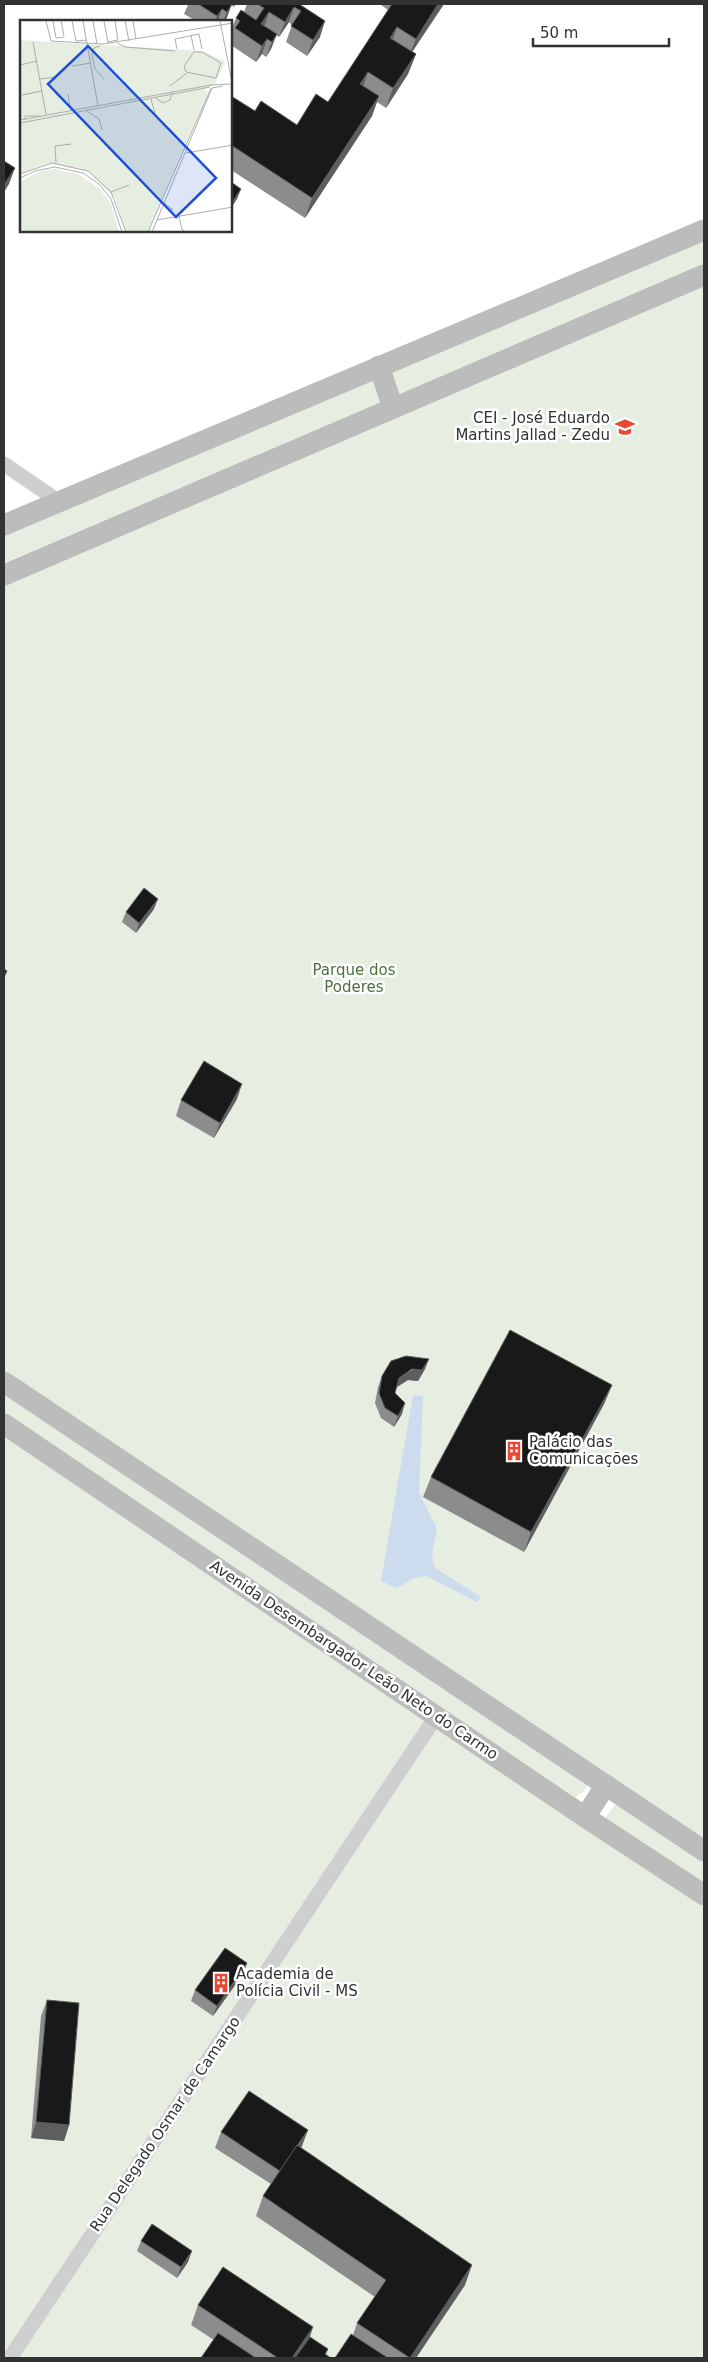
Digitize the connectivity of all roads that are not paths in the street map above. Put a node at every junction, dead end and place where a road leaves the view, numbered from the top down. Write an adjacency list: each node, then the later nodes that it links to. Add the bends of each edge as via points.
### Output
1 (704, 230): 3 (main road)
2 (704, 275): 4 (main road)
3 (379, 366): 4 (main road); 6 (main road)
4 (393, 408): 8 (main road)
5 (4, 464): 6 (street)
6 (58, 501): 7 (main road)
7 (4, 525)
8 (4, 575)
9 (4, 1382): 12 (main road)
10 (4, 1424): 11 (main road, Avenida Desembargador Leão Neto do Carmo)
11 (437, 1715): 13 (main road, Avenida Desembargador Leão Neto do Carmo); 16 (street, Rua Delegado Osmar de Camargo)
12 (606, 1785): 13 (main road); 14 (main road)
13 (586, 1817): 15 (main road, Avenida Desembargador Leão Neto do Carmo)
14 (704, 1851)
15 (704, 1895)
16 (10, 2358)

